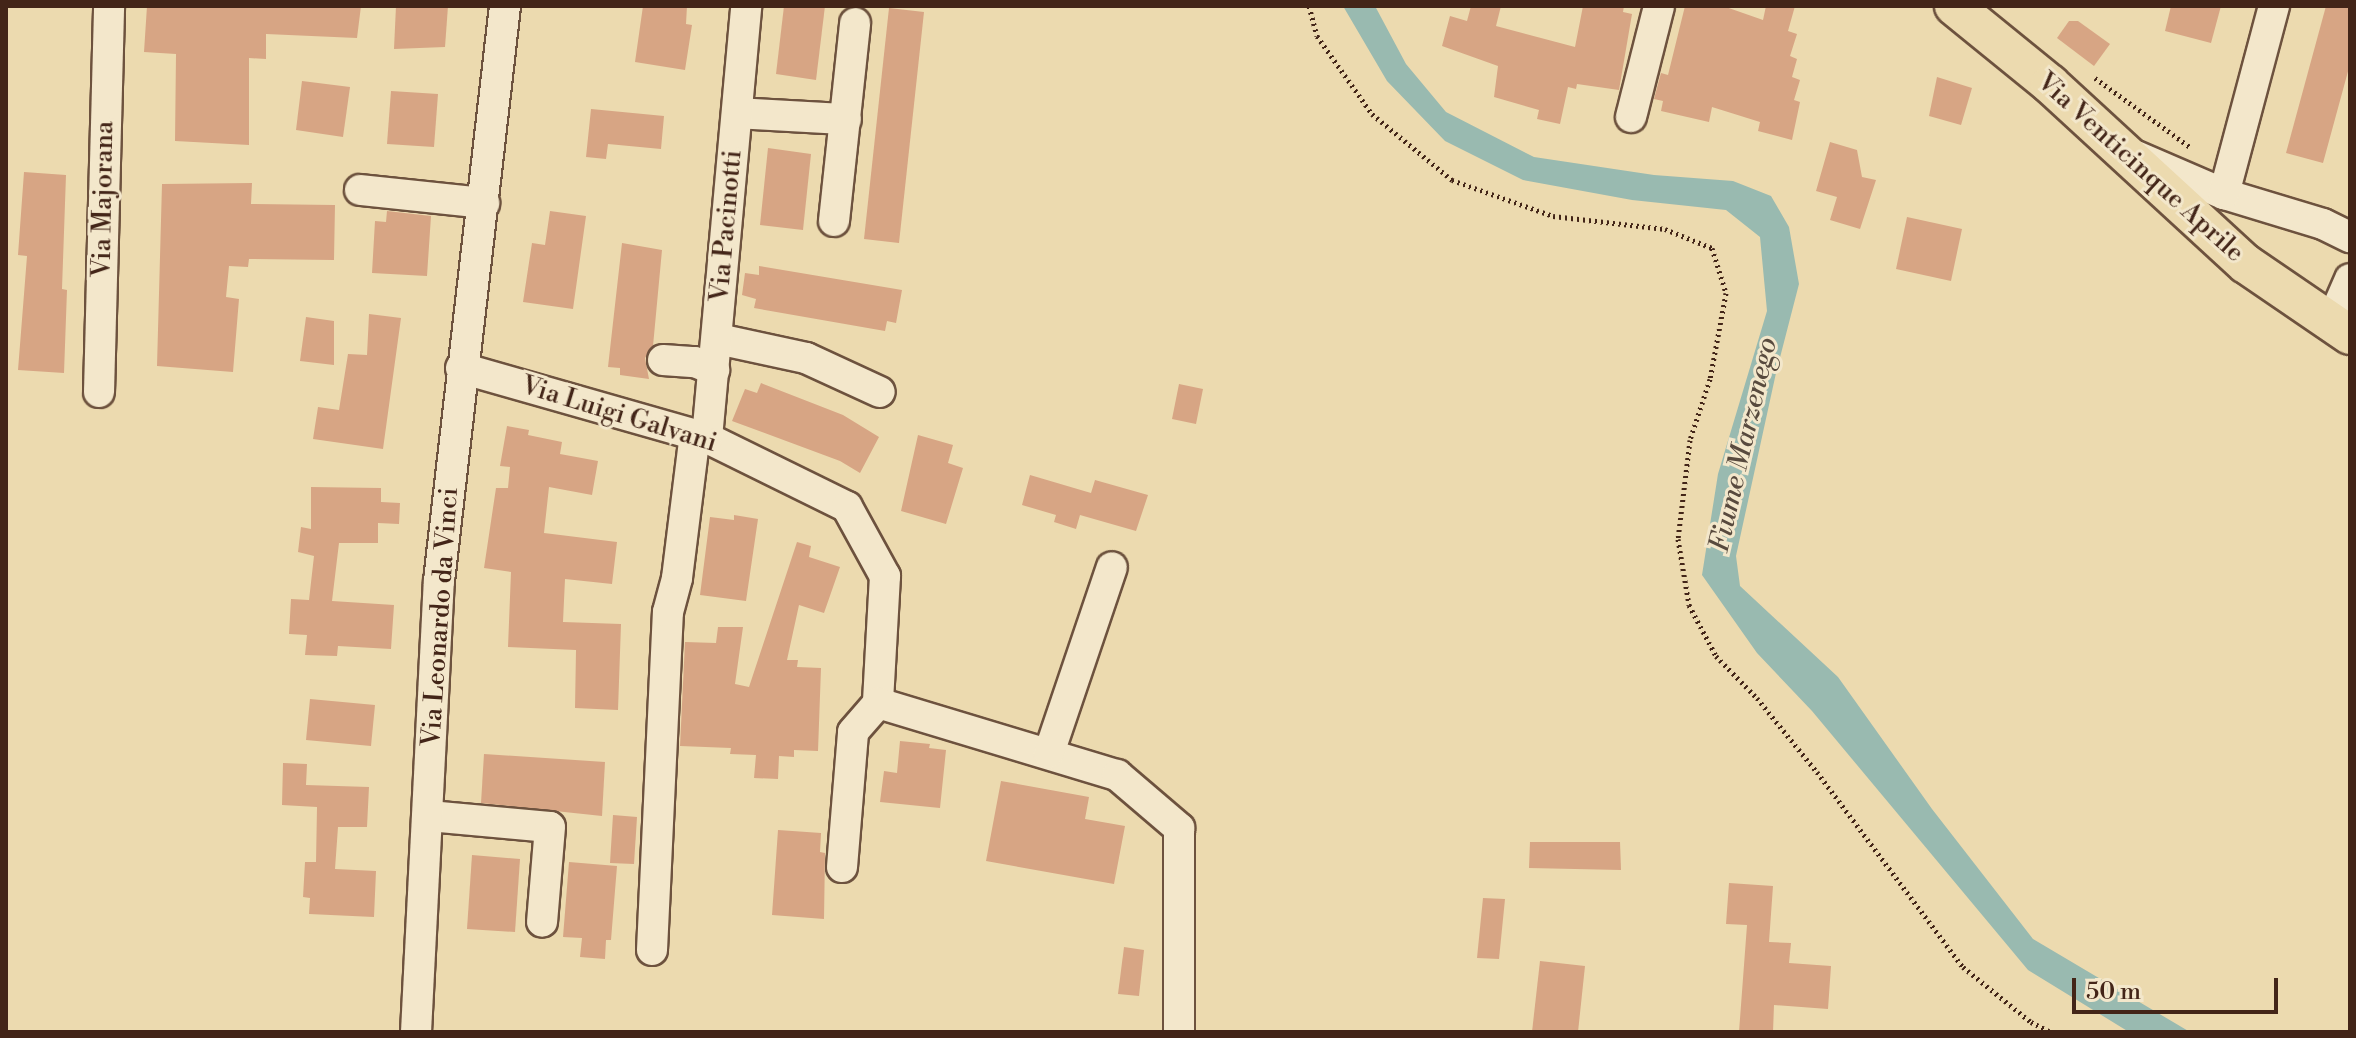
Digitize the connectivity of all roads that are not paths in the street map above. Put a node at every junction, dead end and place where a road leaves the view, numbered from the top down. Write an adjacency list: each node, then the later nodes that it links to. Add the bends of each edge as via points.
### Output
1 (109, 6): 23 (street, Via Majorana)
2 (505, 6): 14 (street, Via Leonardo da Vinci)
3 (746, 6): 8 (street, Via Pacinotti)
4 (1659, 6): 9 (street)
5 (1954, 6): 11 (main road, Via Venticinque Aprile)
6 (2274, 6): 13 (street)
7 (855, 23): 10 (street)
8 (737, 113): 10 (street, Via Pacinotti); 19 (street, Via Pacinotti)
9 (1631, 117)
10 (846, 119): 15 (street)
11 (2123, 151): 13 (street); 18 (main road, Via Venticinque Aprile, via 2246,264)
12 (360, 190): 14 (street)
13 (2224, 194): 16 (street)
14 (484, 203): 21 (street, Via Leonardo da Vinci)
15 (834, 221)
16 (2350, 237)
17 (2350, 279): 18 (street)
18 (2340, 330)
19 (718, 339): 22 (street, Via Pacinotti); 24 (street, Via Pacinotti, via 806,358)
20 (663, 360): 22 (street, via 695,362)
21 (461, 368): 25 (street, Via Luigi Galvani); 29 (street, Via Leonardo da Vinci, via 439,581)
22 (714, 370): 25 (street, Via Pacinotti)
23 (99, 392)
24 (880, 392)
25 (701, 436): 27 (street, Via Luigi Galvani, via 847,507 885,576); 32 (street, Via Pacinotti, via 668,612)
26 (1112, 567): 28 (street)
27 (878, 703): 28 (street); 30 (street, via 853,732)
28 (1049, 753): 34 (street, via 1117,775 1179,828)
29 (429, 816): 31 (street, via 550,827); 33 (street, Via Leonardo da Vinci)
30 (842, 867)
31 (542, 922)
32 (652, 950)
33 (416, 1032)
34 (1179, 1032)

